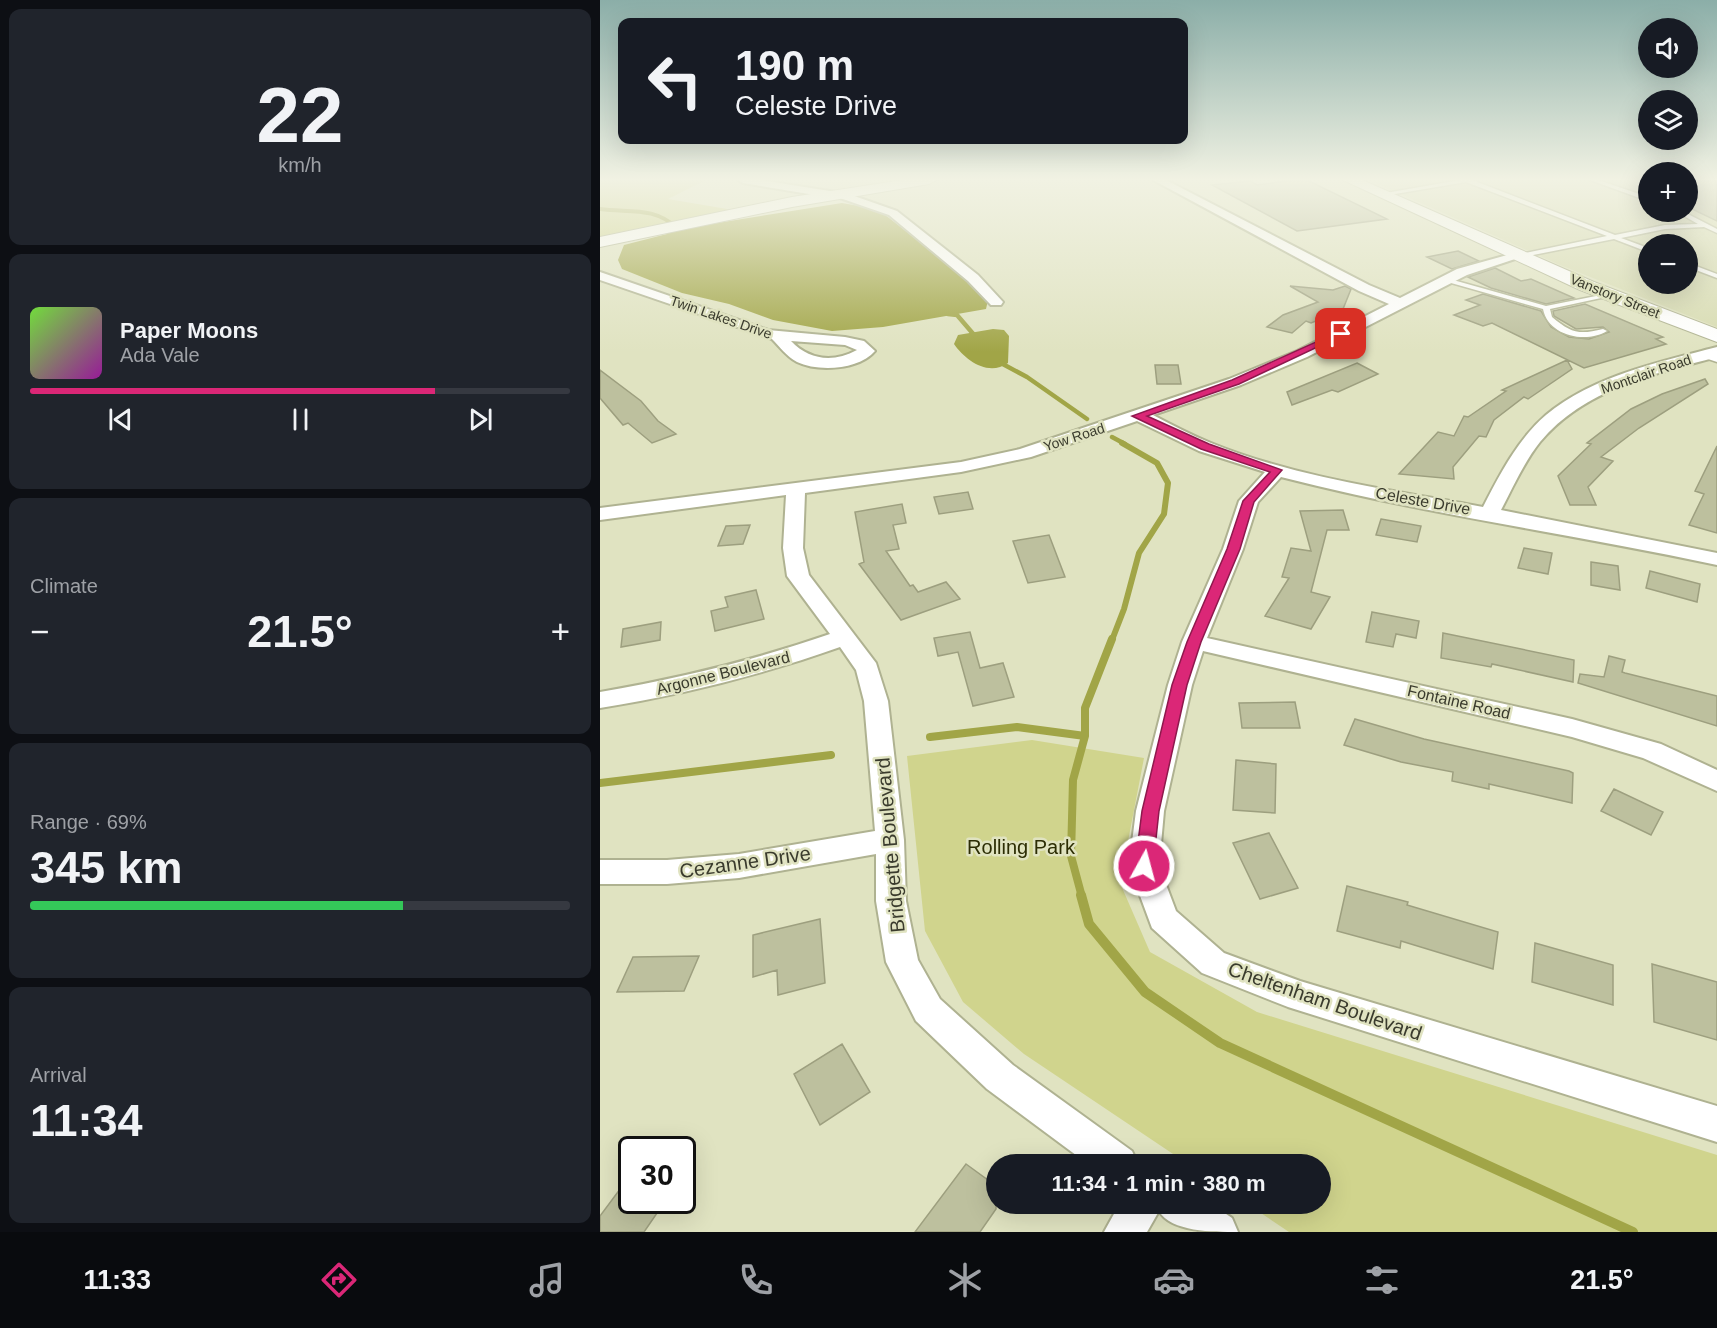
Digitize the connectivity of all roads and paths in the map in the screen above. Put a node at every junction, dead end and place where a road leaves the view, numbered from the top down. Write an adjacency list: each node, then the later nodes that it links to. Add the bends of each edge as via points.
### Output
1 (621, 237): 7 (street)
2 (924, 237): 15 (street, via 974,278)
3 (1268, 237): 16 (street)
4 (1478, 237): 9 (street, Vanstory Street)
5 (1612, 237): 9 (lane)
6 (1616, 237): 8 (lane)
7 (600, 242)
8 (1638, 246)
9 (1518, 256): 13 (street, Yow Road); 14 (street, Vanstory Street)
10 (1698, 269): 12 (lane)
11 (600, 276): 20 (street, Twin Lakes Drive)
12 (1717, 276)
13 (1446, 280): 16 (street, Yow Road); 17 (lane)
14 (1611, 296): 17 (lane); 19 (street, Vanstory Street)
15 (996, 302)
16 (1399, 303): 22 (street, Yow Road, via 1291,359)
17 (1546, 308): 18 (lane, via 1548,318 1575,336)
18 (1603, 331)
19 (1717, 336)
20 (778, 337): 20 (street, Twin Lakes Drive, via 808,360 850,359 867,351 859,344 845,341)
21 (1713, 356): 25 (street, Montclair Road, via 1646,372 1593,392 1558,414 1514,466)
22 (1138, 416): 23 (street, Celeste Drive, via 1205,447); 24 (street, Yow Road, via 1025,453)
23 (1277, 470): 25 (street, Celeste Drive, via 1350,488); 29 (street, Cheltenham Boulevard, via 1249,501)
24 (796, 488): 26 (street, Yow Road); 28 (street, Bridgette Boulevard, via 793,548 798,576)
25 (1490, 513): 27 (street, Celeste Drive)
26 (600, 514)
27 (1717, 559)
28 (843, 638): 30 (street, Argonne Boulevard, via 763,666 673,688); 32 (street, Bridgette Boulevard, via 868,669 876,701)
29 (1194, 642): 31 (street, Fontaine Road, via 1572,728 1652,751); 34 (street, Cheltenham Boulevard, via 1153,800 1144,866 1163,918 1213,963 1289,992)
30 (600, 700)
31 (1717, 781)
32 (890, 840): 33 (street, Cezanne Drive, via 739,866); 35 (street, Bridgette Boulevard, via 891,901 902,962 928,1010 1000,1077)
33 (600, 872)
34 (1717, 1125)
35 (1105, 1154)
36 (1136, 1214): 38 (street)
37 (1191, 1214): 39 (street)
38 (1124, 1232)
39 (1218, 1232)

